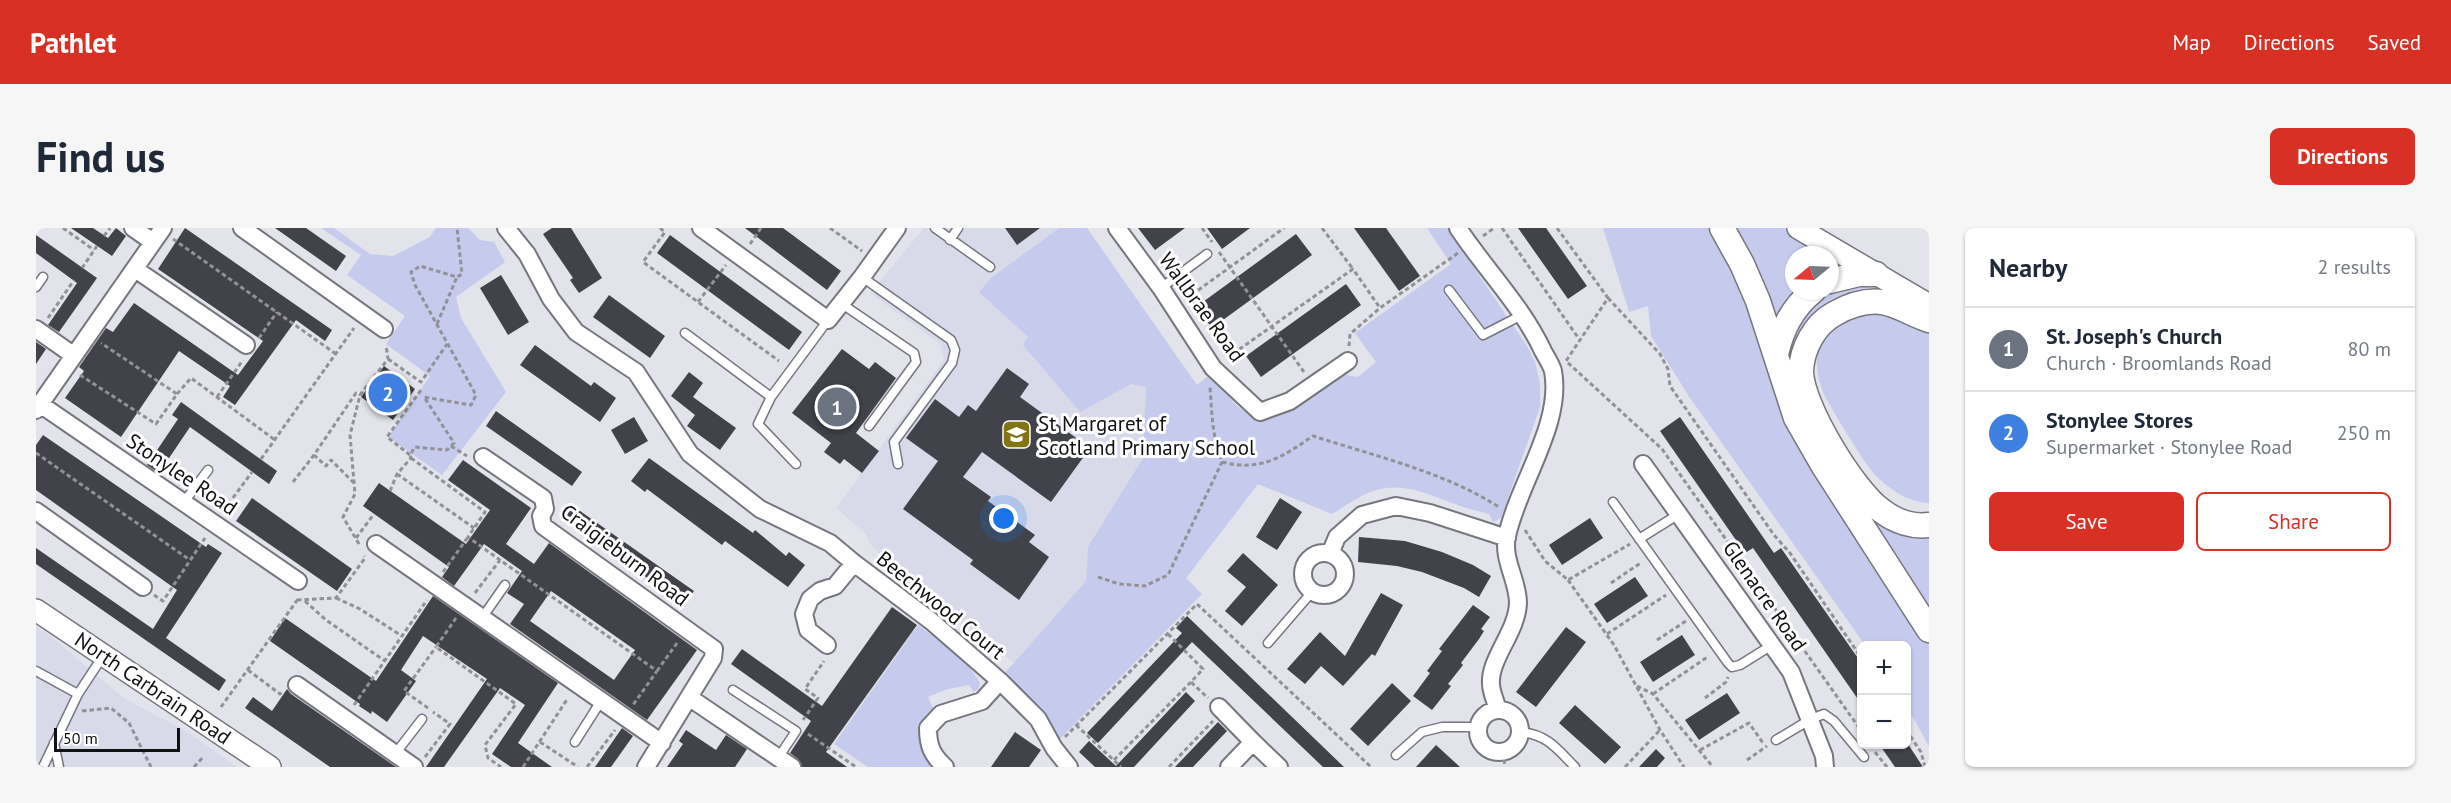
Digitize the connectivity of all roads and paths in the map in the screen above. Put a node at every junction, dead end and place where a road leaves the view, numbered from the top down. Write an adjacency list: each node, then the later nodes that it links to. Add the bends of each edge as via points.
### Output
1 (63, 228): 31 (path, via 96,248)
2 (110, 228): 24 (path)
3 (133, 228): 23 (street)
4 (242, 228): 51 (street)
5 (457, 228): 37 (path, via 462,274)
6 (506, 228): 113 (street, Beechwood Court, via 527,254 550,300 576,332 636,372 690,454 760,509 830,543)
7 (660, 228): 46 (path, via 665,232 643,262)
8 (701, 228): 27 (street)
9 (830, 228): 29 (path)
10 (897, 228): 29 (street)
11 (935, 228): 25 (lane)
12 (958, 228): 25 (lane)
13 (1117, 228): 42 (street, Wallbrae Road)
14 (1202, 228): 32 (path)
15 (1284, 228): 32 (path)
16 (1322, 228): 34 (path)
17 (1458, 228): 26 (street)
18 (1494, 228): 26 (path)
19 (1502, 228): 61 (path)
20 (1557, 228): 44 (path)
21 (1722, 228): 65 (main road, via 1742,264)
22 (1798, 228): 35 (street)
23 (159, 234): 33 (street, Stonylee Road); 64 (path)
24 (104, 236)
25 (950, 240): 30 (lane)
26 (1469, 245): 50 (path); 52 (street)
27 (735, 254): 46 (path); 53 (street)
28 (1207, 254): 42 (lane)
29 (873, 259): 38 (street)
30 (990, 267)
31 (82, 268)
32 (1230, 268): 49 (path); 56 (path)
33 (135, 269): 60 (street, Stonylee Road); 63 (street)
34 (1353, 269): 50 (path); 56 (path)
35 (1876, 274): 39 (main road); 48 (street)
36 (43, 277): 41 (lane)
37 (457, 277): 55 (path); 55 (path, via 420,266 411,272)
38 (862, 277): 47 (street); 88 (lane, via 951,340 955,350 952,363 894,442)
39 (1839, 279)
40 (74, 280): 58 (path)
41 (36, 287)
42 (1161, 288): 49 (street, Wallbrae Road)
43 (1449, 290): 52 (lane, via 1483,335)
44 (1608, 298): 61 (path); 140 (path, via 1660,354 1668,369 1670,386)
45 (1803, 300): 65 (main road, via 1787,322)
46 (698, 302): 68 (path)
47 (842, 304): 53 (street); 79 (lane, via 914,352 916,362)
48 (1929, 306)
49 (1174, 308): 70 (street, Wallbrae Road)
50 (1380, 308): 69 (path, via 1350,334)
51 (364, 315): 57 (street); 64 (path)
52 (1522, 315): 103 (street, via 1552,370 1553,404 1547,434)
53 (828, 320): 77 (lane)
54 (1929, 320): 102 (main road, via 1881,302 1842,309 1829,316 1809,340 1801,372 1822,431 1868,500 1895,519)
55 (437, 324): 62 (path)
56 (1272, 326): 70 (path); 72 (path)
57 (384, 329): 67 (path)
58 (37, 330): 66 (street)
59 (685, 333): 77 (lane)
60 (88, 334): 66 (street, Stonylee Road); 74 (path)
61 (1579, 339): 167 (path, via 1566,361 1662,449)
62 (447, 344): 71 (path); 76 (path, via 476,395 471,405)
63 (246, 345)
64 (336, 354): 80 (path)
65 (1776, 354): 131 (main road, via 1796,418)
66 (69, 360): 74 (path, via 156,424); 78 (street, Stonylee Road)
67 (388, 360): 71 (path); 75 (path)
68 (779, 361)
69 (1348, 361): 72 (street, Wallbrae Road)
70 (1213, 368): 72 (street, Wallbrae Road, via 1260,412 1290,401); 86 (path, via 1204,374 1210,385 1215,438)
71 (420, 382): 73 (path)
72 (1313, 385)
73 (421, 390): 76 (path); 83 (path, via 387,437)
74 (177, 394): 80 (path, via 190,378)
75 (360, 395): 82 (path, via 357,393); 94 (path, via 350,435)
76 (424, 397): 83 (path, via 454,443 447,450 415,447)
77 (771, 398): 87 (lane, via 758,424)
78 (38, 407): 96 (street, Stonylee Road)
79 (868, 426)
80 (275, 440): 85 (path)
81 (36, 453): 111 (path)
82 (314, 455): 93 (path); 94 (path, via 326,466 332,460)
83 (410, 457): 92 (path); 104 (path, via 485,512)
84 (483, 458): 130 (street, Craigieburn Road, via 543,498 543,526)
85 (261, 459)
86 (1222, 462): 103 (path, via 1252,466 1281,458 1313,436 1441,478 1485,498); 114 (path, via 1168,575 1145,586)
87 (796, 464)
88 (898, 464)
89 (1643, 464): 99 (street, Glenacre Road)
90 (208, 470): 96 (lane)
91 (252, 472): 101 (path)
92 (397, 474): 95 (path); 104 (path)
93 (293, 482)
94 (355, 485): 106 (path, via 355,494 343,517)
95 (390, 491)
96 (184, 502): 101 (street, Stonylee Road)
97 (1613, 502): 107 (lane)
98 (36, 511): 119 (street)
99 (1679, 513): 107 (lane); 137 (street, Glenacre Road)
100 (374, 514): 106 (path)
101 (215, 524): 111 (path); 120 (street, Stonylee Road)
102 (1929, 525)
103 (1510, 526): 109 (street, via 1396,506 1362,515 1337,537); 115 (path, via 1526,531 1545,561); 160 (street, via 1507,559 1518,602 1513,630 1497,656 1490,682)
104 (474, 528): 105 (path)
105 (468, 537): 112 (path); 117 (path)
106 (356, 538): 123 (path, via 365,558)
107 (1639, 539): 110 (lane); 115 (path)
108 (376, 544): 117 (street)
109 (1329, 554): 122 (street, via 1316,554 1305,563 1302,577); 122 (street, via 1341,562 1344,582 1328,595)
110 (1651, 556): 116 (path); 121 (lane)
111 (190, 560): 119 (path, via 163,601)
112 (500, 561): 126 (path); 146 (path)
113 (854, 563): 138 (street, Beechwood Court, via 835,586 810,599 804,614 808,630); 147 (street, Beechwood Court, via 931,621)
114 (1098, 577)
115 (1569, 580): 133 (path)
116 (1611, 583)
117 (435, 585): 126 (street); 134 (path)
118 (505, 585): 129 (lane)
119 (143, 587)
120 (300, 587): 124 (path)
121 (1675, 589): 128 (lane); 133 (path)
122 (1312, 592): 136 (lane)
123 (336, 598): 125 (path); 134 (path)
124 (297, 600): 125 (path); 144 (path)
125 (304, 600): 142 (path)
126 (465, 605): 129 (street); 197 (path, via 436,647 516,704 485,745 488,758)
127 (36, 610): 141 (street, North Carbrain Road)
128 (1694, 616): 135 (path); 139 (lane)
129 (482, 618): 149 (street)
130 (687, 629): 146 (path); 155 (street, Craigieburn Road, via 714,649 713,658)
131 (1929, 630)
132 (1168, 634): 148 (path, via 1203,669); 166 (path); 209 (path, via 1197,604)
133 (1607, 634): 151 (path)
134 (402, 636): 142 (path)
135 (1657, 640)
136 (1268, 643)
137 (1772, 644): 143 (lane); 165 (street, Glenacre Road, via 1791,672)
138 (827, 645): 169 (path, via 824,664 805,689 818,698)
139 (1718, 650): 143 (lane); 154 (path)
140 (1857, 652)
141 (104, 656): 153 (lane); 195 (street, North Carbrain Road)
142 (385, 661): 163 (path)
143 (1732, 666): 156 (path, via 1726,682)
144 (248, 670): 150 (path, via 280,694 287,685); 158 (path)
145 (36, 671): 153 (lane)
146 (657, 671): 162 (path)
147 (1000, 681): 180 (street, Beechwood Court, via 1038,719); 203 (street, Beechwood Court, via 982,701 941,714 927,728 934,756)
148 (1191, 682): 159 (path); 187 (path)
149 (577, 684): 157 (street); 174 (path)
150 (297, 685): 163 (street)
151 (1636, 686): 154 (path); 170 (path)
152 (733, 690): 169 (lane)
153 (78, 694): 161 (lane)
154 (1653, 694): 181 (path)
155 (690, 698): 178 (street, Craigieburn Road); 190 (street)
156 (1705, 698)
157 (601, 701): 162 (street); 175 (lane)
158 (221, 707)
159 (1220, 709): 176 (street); 206 (path)
160 (1498, 710): 168 (street, via 1485,715); 171 (street, via 1512,714)
161 (69, 713): 177 (lane); 193 (path, via 111,708 129,723)
162 (624, 717): 178 (street); 200 (path)
163 (345, 719): 183 (street)
164 (422, 719): 183 (lane)
165 (1811, 719): 173 (lane); 186 (lane, via 1824,714 1834,721); 214 (street, Glenacre Road)
166 (1076, 725): 180 (path); 187 (path)
167 (1857, 725)
168 (1478, 727): 184 (lane, via 1442,727 1422,732); 188 (street, via 1484,746)
169 (797, 729): 190 (lane); 202 (path)
170 (1660, 730): 211 (path); 212 (path)
171 (1521, 732): 188 (street); 210 (lane, via 1536,734 1549,742)
172 (1911, 737): 216 (path)
173 (1776, 740): 179 (path)
174 (540, 742): 198 (path); 199 (path)
175 (575, 742)
176 (1253, 742): 207 (street); 208 (street)
177 (54, 743): 191 (lane); 192 (lane)
178 (662, 743): 201 (street, Craigieburn Road)
179 (1766, 747): 181 (path, via 1749,723); 189 (path)
180 (1054, 748): 204 (street, Beechwood Court)
181 (1700, 750): 213 (path)
182 (1874, 750): 215 (path)
183 (395, 754): 196 (street)
184 (1396, 754)
185 (204, 756): 194 (path)
186 (1864, 757)
187 (1114, 760): 205 (path)
188 (1504, 760)
189 (1747, 760)
190 (785, 762)
191 (43, 767)
192 (59, 767)
193 (151, 767)
194 (194, 767)
195 (270, 767)
196 (414, 767)
197 (501, 767)
198 (523, 767)
199 (578, 767)
200 (587, 767)
201 (646, 767)
202 (856, 767)
203 (945, 767)
204 (1070, 767)
205 (1121, 767)
206 (1169, 767)
207 (1228, 767)
208 (1279, 767)
209 (1371, 767)
210 (1575, 767)
211 (1625, 767)
212 (1684, 767)
213 (1713, 767)
214 (1825, 767)
215 (1887, 767)
216 (1925, 767)

